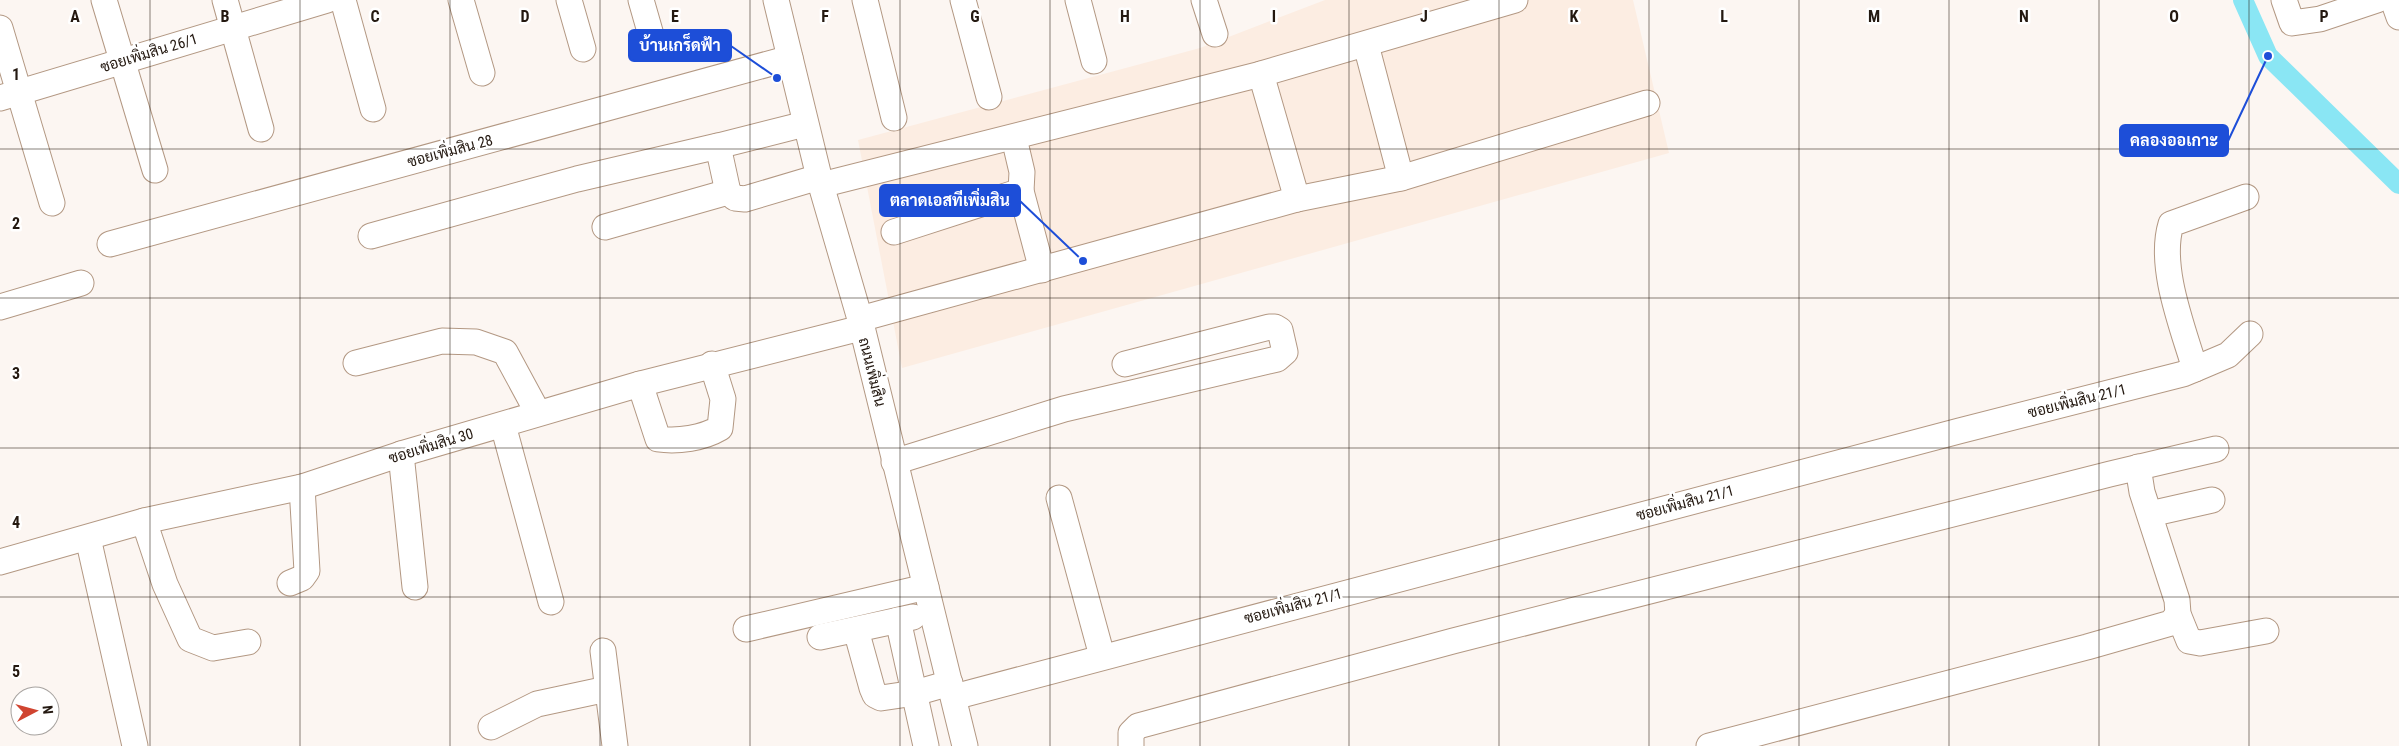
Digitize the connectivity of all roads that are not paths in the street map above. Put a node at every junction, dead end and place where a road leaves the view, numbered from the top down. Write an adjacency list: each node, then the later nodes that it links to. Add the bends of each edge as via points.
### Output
1 (104, 0): 25 (street)
2 (226, 0): 19 (street)
3 (327, 0): 19 (street, ซอยเพิ่มสิน 26/1)
4 (343, 0): 32 (street)
5 (461, 0): 27 (street)
6 (569, 0): 23 (street)
7 (641, 0): 21 (street)
8 (776, 0): 24 (street, ถนนเพิ่มสิน)
9 (865, 0): 33 (street)
10 (963, 0): 30 (street)
11 (1078, 0): 26 (street)
12 (1204, 0): 20 (street)
13 (1515, 0): 22 (street)
14 (2284, 0): 15 (street, via 2292,23 2328,17)
15 (2377, 0)
16 (2393, 0): 17 (street)
17 (2399, 17)
18 (0, 28): 29 (street)
19 (233, 28): 25 (street, ซอยเพิ่มสิน 26/1); 35 (street)
20 (1215, 34)
21 (651, 35)
22 (1366, 45): 28 (street); 39 (street)
23 (583, 49)
24 (790, 58): 34 (street, ถนนเพิ่มสิน); 49 (street, ซอยเพิ่มสิน 28)
25 (122, 61): 29 (street, ซอยเพิ่มสิน 26/1); 38 (street)
26 (1094, 61)
27 (482, 73)
28 (1262, 74): 36 (street); 44 (street)
29 (9, 95): 45 (street)
30 (989, 97)
31 (1647, 103): 39 (street, ซอยเพิ่มสิน 30)
32 (373, 109)
33 (894, 118)
34 (805, 124): 37 (street); 40 (street, ถนนเพิ่มสิน)
35 (261, 129)
36 (1014, 138): 40 (street); 41 (street, via 1022,172)
37 (718, 146): 42 (street); 48 (street, via 577,179)
38 (155, 170)
39 (1400, 178): 44 (street, ซอยเพิ่มสิน 30)
40 (820, 181): 42 (street, via 745,199 735,198); 53 (street, ถนนเพิ่มสิน)
41 (1021, 191): 47 (street); 50 (street)
42 (728, 192): 46 (street)
43 (2246, 197): 58 (street, via 2175,222 2167,235 2171,286)
44 (1297, 199): 50 (street, ซอยเพิ่มสิน 30)
45 (52, 203)
46 (605, 227)
47 (894, 232)
48 (371, 236)
49 (110, 244)
50 (1042, 270): 53 (street, ซอยเพิ่มสิน 30)
51 (81, 283): 52 (street)
52 (0, 307)
53 (860, 324): 56 (street, ซอยเพิ่มสิน 30); 64 (street, ถนนเพิ่มสิน)
54 (2250, 334): 58 (street, ซอยเพิ่มสิน 21/1, via 2228,355)
55 (356, 364): 60 (street, via 442,340 476,342 505,352)
56 (712, 364): 59 (street, ซอยเพิ่มสิน 30); 59 (street, via 723,399 720,428 712,433 680,440 658,439)
57 (1125, 364): 64 (street, via 1269,327 1280,330 1285,352 1277,359 1064,409)
58 (2195, 370): 86 (street, ซอยเพิ่มสิน 21/1)
59 (640, 384): 60 (street, ซอยเพิ่มสิน 30)
60 (538, 412): 61 (street, ซอยเพิ่มสิน 30)
61 (503, 425): 63 (street, ซอยเพิ่มสิน 30); 76 (street)
62 (2216, 449): 65 (street)
63 (401, 454): 66 (street, ซอยเพิ่มสิน 30); 75 (street)
64 (894, 462): 74 (street, ถนนเพิ่มสิน)
65 (2138, 467): 69 (street); 95 (street, via 1453,640 1138,726 1131,733)
66 (302, 487): 70 (street, ซอยเพิ่มสิน 30); 73 (street, via 308,571)
67 (1059, 498): 86 (street)
68 (2212, 500): 69 (street)
69 (2150, 514): 78 (street, via 2177,600)
70 (144, 520): 71 (street, ซอยเพิ่มสิน 30); 84 (street, via 165,584 190,639 213,648)
71 (88, 538): 72 (street, ซอยเพิ่มสิน 30); 91 (street)
72 (0, 562)
73 (290, 583)
74 (926, 587): 77 (street, ถนนเพิ่มสิน); 80 (street)
75 (415, 588)
76 (551, 602)
77 (932, 613): 79 (street); 88 (street, ถนนเพิ่มสิน)
78 (2178, 614): 82 (street, via 2189,641 2194,643); 96 (street, via 2171,623 2088,647)
79 (898, 620): 81 (street); 89 (street)
80 (746, 629)
81 (856, 630): 83 (street); 89 (street, ซอยเพิ่มสิน 21/1, via 875,695 887,699)
82 (2266, 631)
83 (820, 637)
84 (248, 642)
85 (603, 651): 87 (street)
86 (1102, 656): 88 (street, ซอยเพิ่มสิน 21/1)
87 (607, 688): 90 (street, via 537,704); 92 (street)
88 (952, 690): 89 (street, ซอยเพิ่มสิน 21/1); 94 (street, ถนนเพิ่มสิน)
89 (915, 693): 93 (street)
90 (491, 727)
91 (135, 746)
92 (615, 746)
93 (926, 746)
94 (964, 746)
95 (1131, 746)
96 (1708, 746)

